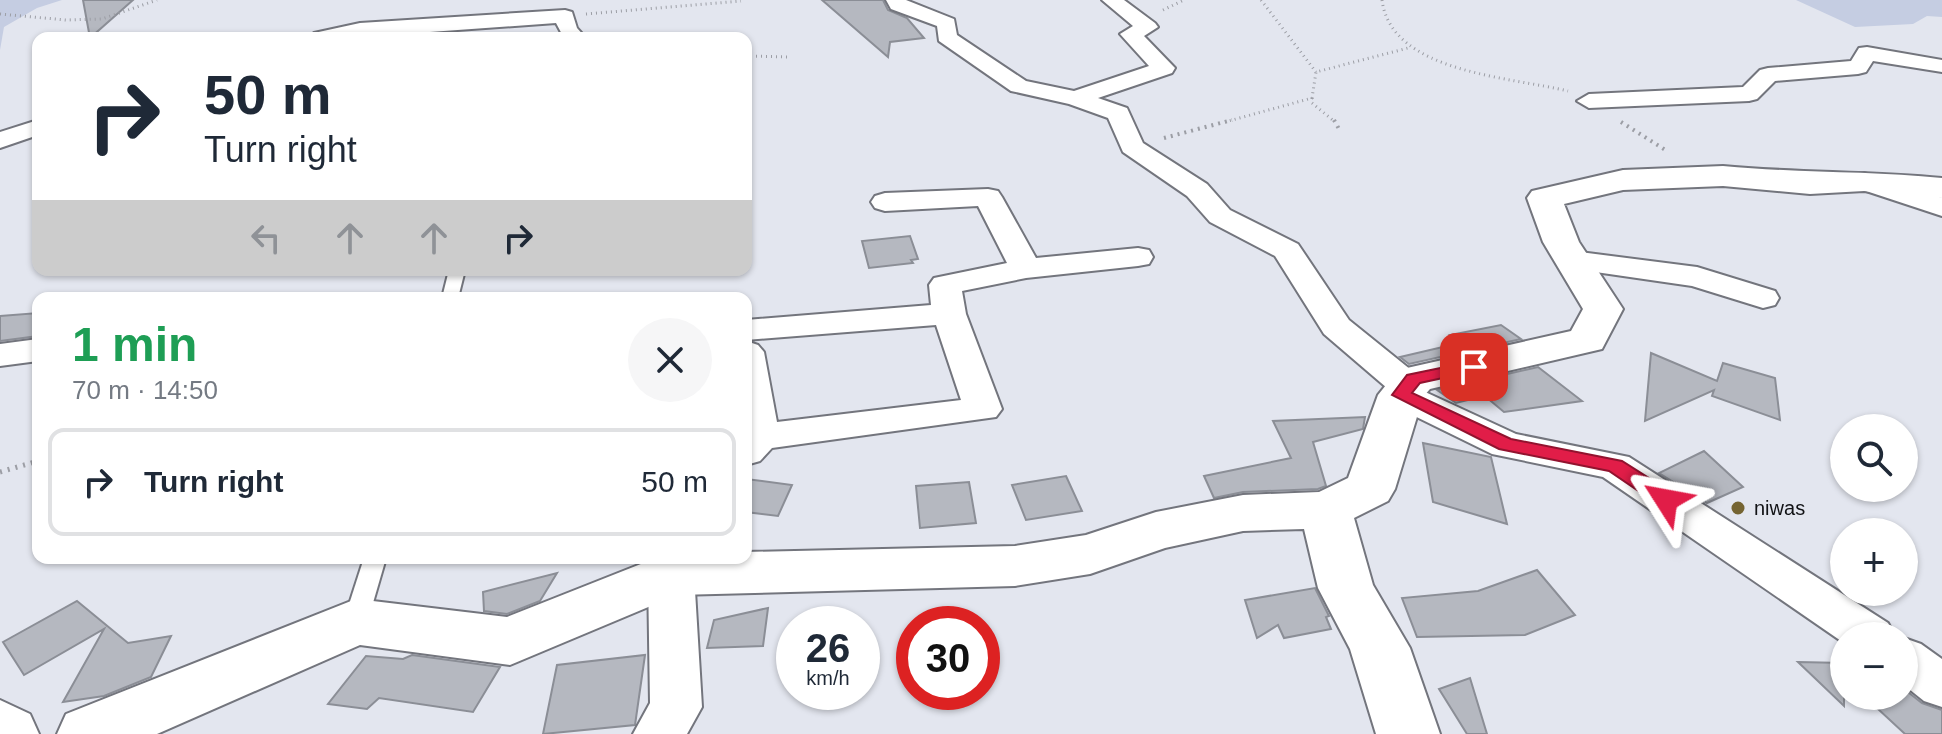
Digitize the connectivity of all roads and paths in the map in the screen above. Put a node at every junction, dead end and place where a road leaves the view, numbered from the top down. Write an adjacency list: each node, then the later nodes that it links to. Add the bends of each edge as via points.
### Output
1 (157, 0): 9 (path, via 105,21 67,23)
2 (482, 0): 11 (street)
3 (896, 0): 20 (street, via 947,23 946,37 1019,86)
4 (1112, 0): 20 (street, via 1148,27 1130,34 1164,68)
5 (1261, 0): 19 (path)
6 (1382, 0): 15 (path, via 1383,15)
7 (741, 1): 10 (path)
8 (393, 7): 12 (street)
9 (0, 14)
10 (565, 16): 11 (street); 14 (street)
11 (446, 22): 13 (street)
12 (314, 32)
13 (341, 32)
14 (569, 32)
15 (1408, 48): 19 (path); 22 (path, via 1461,67 1577,93)
16 (752, 56): 17 (path)
17 (790, 57)
18 (1941, 66): 22 (street, via 1867,53 1858,67 1768,75 1749,94)
19 (1316, 72): 21 (path)
20 (1075, 98): 26 (street, via 1118,113)
21 (1312, 98): 24 (path); 26 (path)
22 (1589, 101): 27 (path, via 1659,148)
23 (32, 129): 25 (street)
24 (1339, 129)
25 (0, 140)
26 (1132, 147): 40 (street, via 1197,190 1220,216 1287,250 1336,327)
27 (1723, 176): 28 (street, via 1810,184); 33 (street, via 1623,180 1544,198)
28 (1864, 181): 29 (street); 31 (street)
29 (1942, 188)
30 (885, 202): 34 (street, via 988,197)
31 (1942, 207)
32 (1138, 257): 34 (street)
33 (1572, 260): 35 (street, via 1697,277); 40 (street, via 1603,309 1587,340 1414,379)
34 (1026, 269): 36 (street, via 945,285)
35 (1763, 298)
36 (949, 314): 37 (street); 41 (street, via 983,409)
37 (752, 330)
38 (32, 351): 39 (street)
39 (0, 355)
40 (1405, 390): 44 (street, via 1370,489); 48 (street, via 1506,445 1615,466)
41 (753, 445)
42 (32, 463): 43 (path)
43 (0, 472)
44 (1326, 510): 46 (street, via 1243,513 1156,531 1090,554 1015,566); 55 (street, via 1346,588 1380,648)
45 (373, 564): 47 (lane)
46 (675, 566): 47 (street, via 510,641); 51 (street)
47 (356, 622): 54 (street)
48 (1850, 622)
49 (1918, 668): 50 (street)
50 (1942, 686)
51 (672, 725)
52 (0, 728): 53 (street)
53 (7, 734)
54 (89, 734)
55 (1408, 734)

